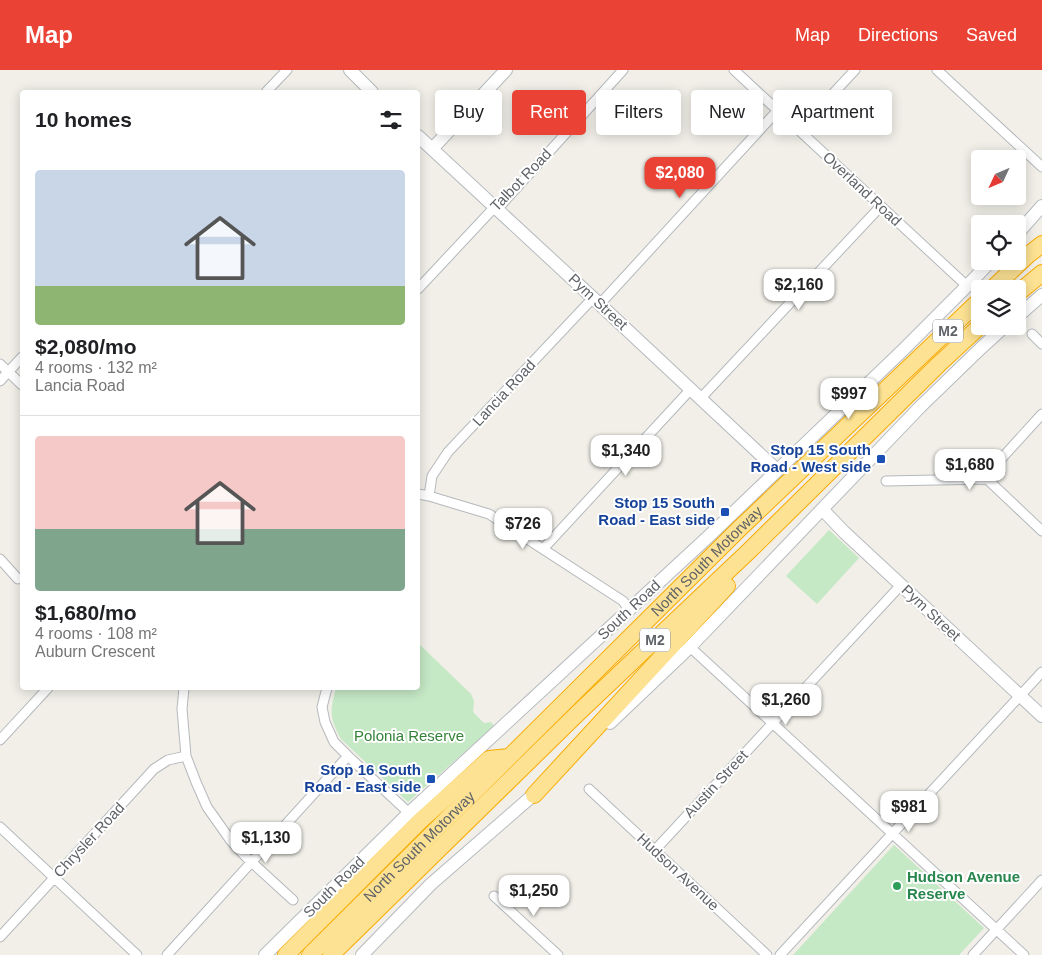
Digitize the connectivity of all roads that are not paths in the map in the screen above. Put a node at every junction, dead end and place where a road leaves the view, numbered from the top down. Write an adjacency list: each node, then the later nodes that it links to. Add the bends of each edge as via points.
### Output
1 (287, 70): 8 (street)
2 (350, 70): 9 (main road)
3 (506, 70): 15 (main road)
4 (623, 70): 19 (street, Talbot Road)
5 (734, 70): 11 (street, Overland Road)
6 (855, 70): 10 (street)
7 (937, 70): 16 (street)
8 (268, 90)
9 (370, 90)
10 (836, 90)
11 (773, 105)
12 (773, 115): 29 (street, Lancia Road)
13 (804, 135): 18 (street, Overland Road)
14 (420, 138): 15 (main road, Pym Street)
15 (432, 150): 19 (main road, Pym Street)
16 (1042, 167)
17 (1042, 206): 20 (main road)
18 (880, 207): 25 (street, Overland Road); 42 (street)
19 (496, 208): 27 (street, Talbot Road); 29 (main road, Pym Street)
20 (1026, 223)
21 (1042, 244): 24 (highway)
22 (982, 270): 25 (main road, South Road)
23 (1042, 273): 26 (highway)
24 (1002, 280)
25 (967, 286): 44 (main road, South Road)
26 (1026, 286)
27 (420, 287)
28 (1042, 296): 31 (main road)
29 (597, 301): 41 (main road, Pym Street); 48 (street, Lancia Road, via 448,452 432,476)
30 (971, 309): 68 (highway, North South Motorway / M2, via 739,529)
31 (1026, 309)
32 (971, 334): 52 (highway, North South Motorway / M2)
33 (1032, 334): 35 (street)
34 (995, 335): 49 (main road)
35 (1042, 344)
36 (20, 359): 38 (street)
37 (0, 364): 38 (street)
38 (9, 372): 39 (street); 40 (street)
39 (0, 381)
40 (20, 382)
41 (691, 389): 42 (main road, Pym Street); 51 (street)
42 (701, 398): 44 (main road, Pym Street)
43 (1042, 414): 45 (street)
44 (777, 470): 56 (main road, South Road)
45 (987, 478): 46 (street); 50 (street)
46 (886, 481)
47 (420, 494): 48 (street)
48 (429, 496): 51 (street, via 489,514)
49 (822, 509): 55 (main road, Pym Street); 57 (main road)
50 (1042, 531)
51 (543, 549): 56 (street, via 623,601)
52 (750, 550): 70 (highway, via 729,584); 87 (highway, North South Motorway / M2)
53 (0, 559): 54 (street)
54 (18, 579)
55 (901, 585): 62 (main road, Pym Street); 64 (street, Austin Street)
56 (629, 610): 71 (main road, South Road)
57 (690, 647): 64 (street); 70 (main road)
58 (1042, 672): 62 (street)
59 (46, 690): 65 (street)
60 (184, 690): 66 (street)
61 (326, 690): 67 (street, via 322,707 325,722 334,742)
62 (1021, 696): 63 (main road, Pym Street); 73 (street)
63 (1042, 716)
64 (773, 723): 73 (street); 74 (street, Austin Street)
65 (0, 740)
66 (186, 756): 75 (street, via 207,806); 76 (street, Chrysler Road, via 168,760 154,769)
67 (348, 756): 71 (street); 75 (street)
68 (509, 757): 85 (highway, via 489,759 420,821); 86 (highway, North South Motorway / M2)
69 (588, 789): 74 (street, Hudson Avenue)
70 (534, 795): 88 (main road, via 431,884)
71 (409, 813): 84 (main road, South Road)
72 (0, 827): 76 (street)
73 (893, 834): 80 (street); 91 (street)
74 (654, 850): 90 (street, Hudson Avenue)
75 (252, 862): 79 (street); 83 (street)
76 (54, 878): 81 (street, Chrysler Road); 82 (street)
77 (1042, 880): 80 (street)
78 (494, 896): 89 (street)
79 (293, 900)
80 (997, 930): 92 (street); 93 (street)
81 (0, 937)
82 (137, 955)
83 (167, 955)
84 (265, 955)
85 (286, 955)
86 (310, 955)
87 (331, 955)
88 (362, 955)
89 (558, 955)
90 (767, 955)
91 (780, 955)
92 (973, 955)
93 (1024, 955)

